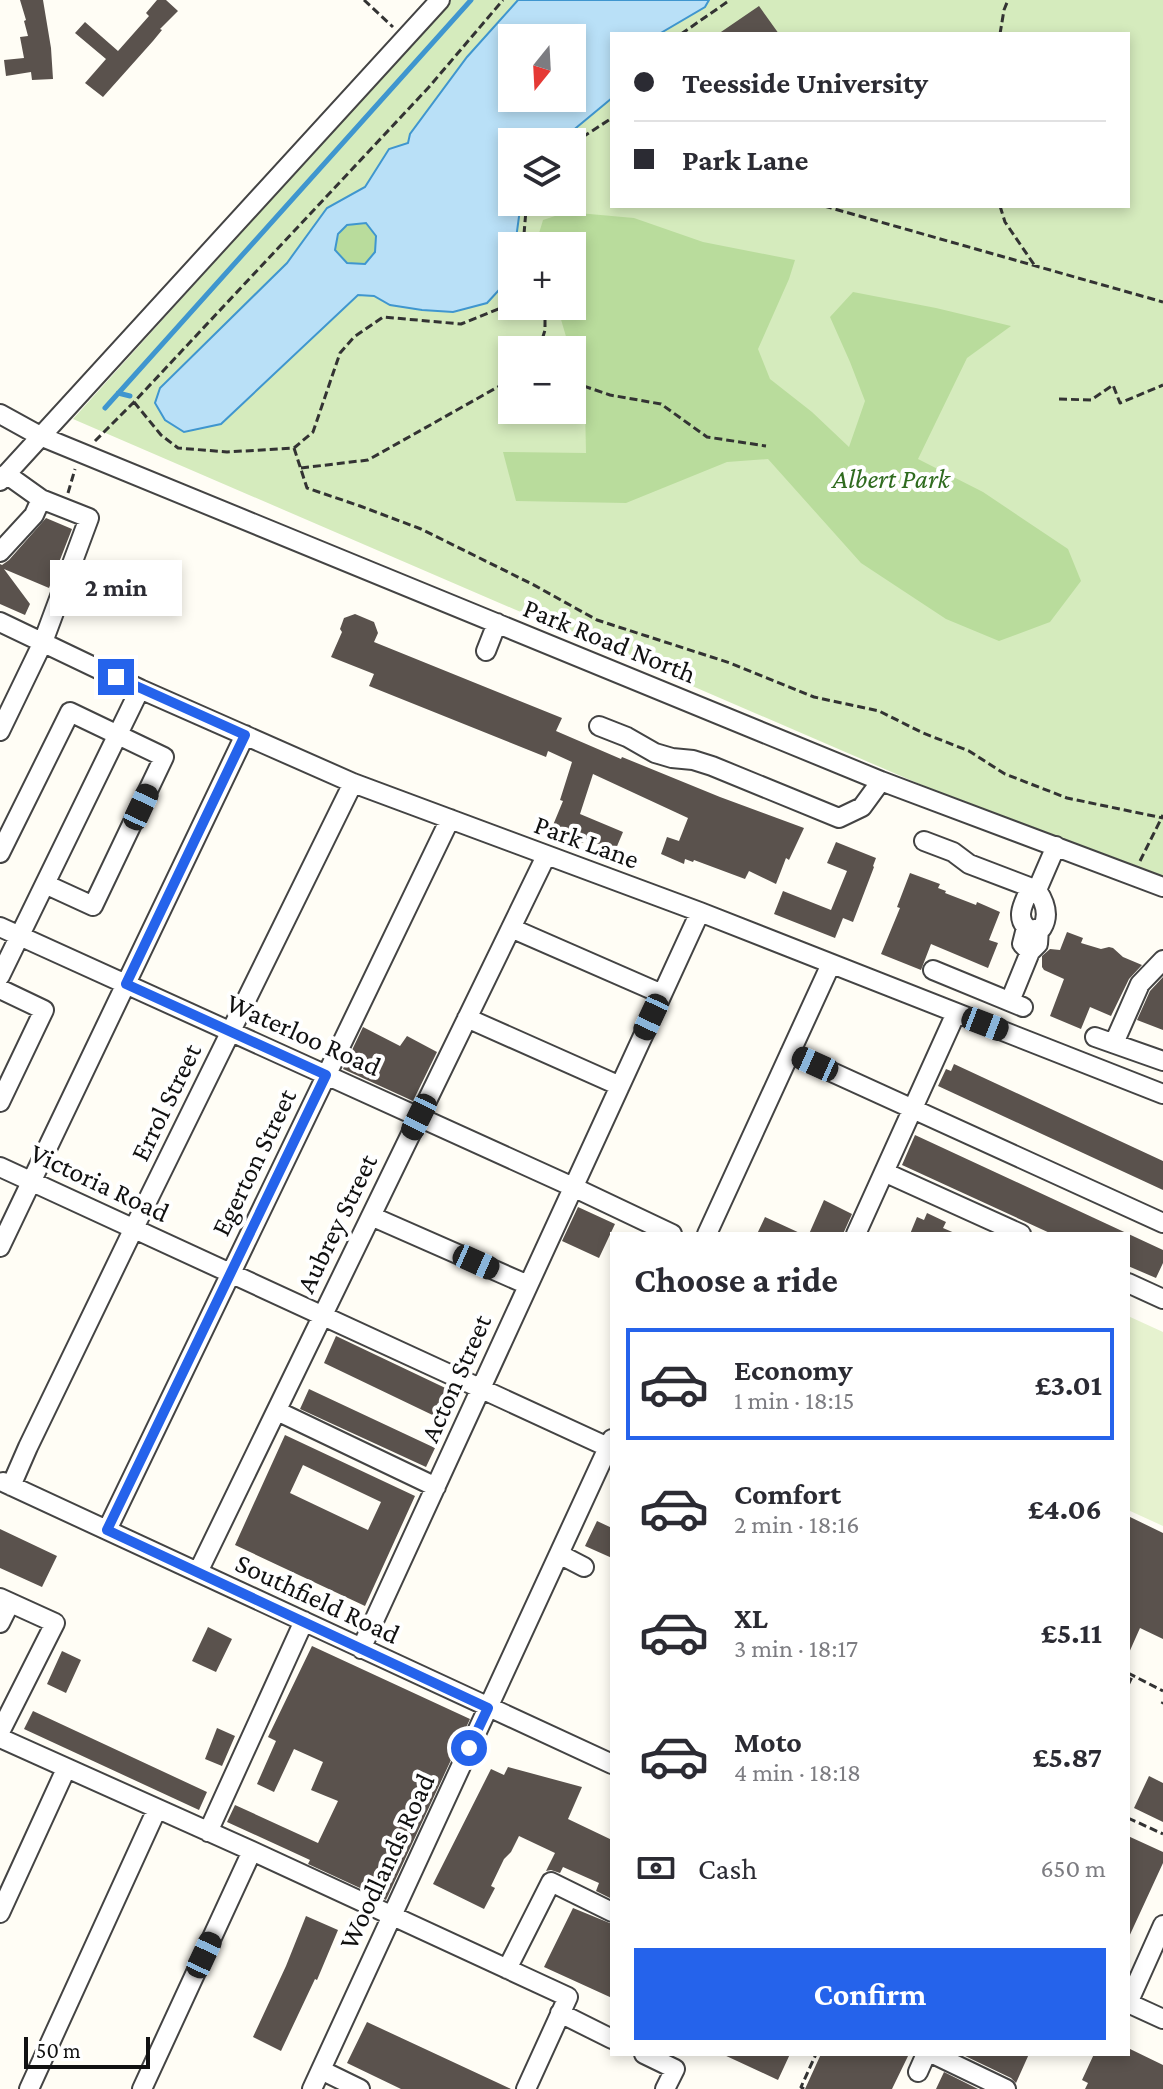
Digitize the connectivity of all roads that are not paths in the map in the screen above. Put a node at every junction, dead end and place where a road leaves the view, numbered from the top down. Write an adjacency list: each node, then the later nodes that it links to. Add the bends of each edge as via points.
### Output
1 (440, 0): 3 (street)
2 (0, 414): 3 (street, Park Road North)
3 (40, 436): 4 (street); 8 (street, Park Road North)
4 (3, 478): 5 (street)
5 (41, 499): 6 (street, via 34,515); 9 (street, via 89,518)
6 (0, 552)
7 (0, 622): 9 (street, Park Lane)
8 (497, 623): 10 (street); 16 (street, Park Road North)
9 (43, 642): 11 (street, Park Lane); 12 (street)
10 (486, 651)
11 (140, 689): 14 (street); 15 (street, Park Lane)
12 (1, 725)
13 (599, 726): 16 (street, via 655,753 712,766 839,818 862,807)
14 (118, 735): 21 (street, via 70,712); 23 (street); 23 (street, via 164,757 93,906)
15 (245, 735): 17 (street, Park Lane); 34 (street)
16 (881, 781): 20 (street, Park Road North)
17 (353, 783): 18 (street, Park Lane); 39 (street, Errol Street)
18 (450, 819): 22 (street, Park Lane); 44 (street, Egerton Street)
19 (924, 841): 25 (street)
20 (1056, 846): 24 (street, Park Road North); 25 (street)
21 (0, 853)
22 (546, 856): 26 (street, Park Lane); 28 (street, Aubrey Street)
23 (45, 884): 29 (street)
24 (1163, 887)
25 (1034, 888): 32 (street, via 1047,914 1045,923 1033,929 1038,944 1030,952 1016,1004)
26 (700, 912): 31 (street, Park Lane); 36 (street, Acton Street)
27 (0, 927): 29 (street, Waterloo Road)
28 (511, 928): 36 (street); 38 (street, Aubrey Street)
29 (20, 936): 33 (street); 34 (street, Waterloo Road)
30 (1163, 960): 41 (street, via 1140,984)
31 (831, 964): 37 (street, Park Lane); 42 (street)
32 (933, 970)
33 (0, 976)
34 (126, 984): 39 (street, Waterloo Road); 52 (street)
35 (0, 989): 47 (street, via 44,1010)
36 (662, 994): 45 (street, Acton Street)
37 (956, 1013): 46 (street, Park Lane); 48 (street)
38 (467, 1018): 45 (street); 49 (street, Aubrey Street)
39 (231, 1032): 44 (street, Waterloo Road); 56 (street, Errol Street)
40 (1095, 1037): 41 (street)
41 (1114, 1043): 43 (street)
42 (790, 1053): 48 (street); 58 (street)
43 (1163, 1061)
44 (326, 1075): 49 (street, Waterloo Road); 62 (street, Egerton Street)
45 (620, 1086): 53 (street, Acton Street)
46 (1163, 1094)
47 (0, 1102)
48 (913, 1108): 51 (street); 55 (street)
49 (419, 1117): 53 (street, Waterloo Road); 54 (street, Aubrey Street)
50 (0, 1167): 52 (street, Victoria Road)
51 (884, 1172): 59 (street); 60 (street)
52 (31, 1181): 56 (street, Victoria Road); 61 (street)
53 (573, 1187): 57 (street, Waterloo Road); 64 (street, Acton Street)
54 (371, 1216): 64 (street); 66 (street, Aubrey Street)
55 (1163, 1223)
56 (134, 1228): 62 (street, Victoria Road); 71 (street, Errol Street)
57 (668, 1232)
58 (708, 1232)
59 (857, 1232)
60 (1017, 1232)
61 (0, 1247)
62 (231, 1273): 66 (street, Victoria Road); 73 (street, Egerton Street)
63 (1130, 1284): 65 (street)
64 (528, 1285): 67 (street, Acton Street)
65 (1163, 1299)
66 (323, 1315): 67 (street, Victoria Road); 68 (street, Aubrey Street)
67 (481, 1387): 69 (street, Victoria Road); 72 (street, Acton Street)
68 (277, 1411): 72 (street); 76 (street, Aubrey Street)
69 (610, 1445)
70 (610, 1447): 74 (street, Woodlands Road)
71 (4, 1486): 73 (street, Southfield Road)
72 (436, 1487): 80 (street, Acton Street)
73 (107, 1530): 76 (street, Southfield Road)
74 (559, 1554): 75 (street); 81 (street, Woodlands Road)
75 (584, 1567)
76 (198, 1572): 78 (street, Southfield Road)
77 (5, 1600): 79 (street); 82 (street, via 55,1623)
78 (304, 1621): 80 (street, Southfield Road); 86 (street)
79 (0, 1623)
80 (361, 1649): 81 (street, Southfield Road)
81 (488, 1708): 83 (street, Southfield Road); 91 (street, Woodlands Road, via 477,1752)
82 (0, 1735): 84 (street)
83 (610, 1763)
84 (66, 1769): 85 (street); 88 (street)
85 (157, 1809): 86 (street); 104 (street)
86 (208, 1832): 87 (street)
87 (252, 1851): 91 (street); 105 (street)
88 (8, 1876): 90 (street)
89 (610, 1911): 93 (street, via 551,1882)
90 (0, 1913)
91 (392, 1916): 93 (street); 102 (street, Woodlands Road)
92 (1163, 1925): 94 (street)
93 (507, 1969): 96 (street)
94 (1130, 1999)
95 (1130, 2004): 97 (street)
96 (564, 2005): 98 (street); 108 (street)
97 (1163, 2019)
98 (610, 2038)
99 (648, 2056): 109 (street, via 675,2069)
100 (925, 2056): 103 (street)
101 (937, 2056): 110 (street)
102 (321, 2070): 106 (street, Woodlands Road); 107 (street)
103 (918, 2072)
104 (29, 2089)
105 (142, 2089)
106 (312, 2089)
107 (360, 2089)
108 (526, 2089)
109 (665, 2089)
110 (1006, 2089)

